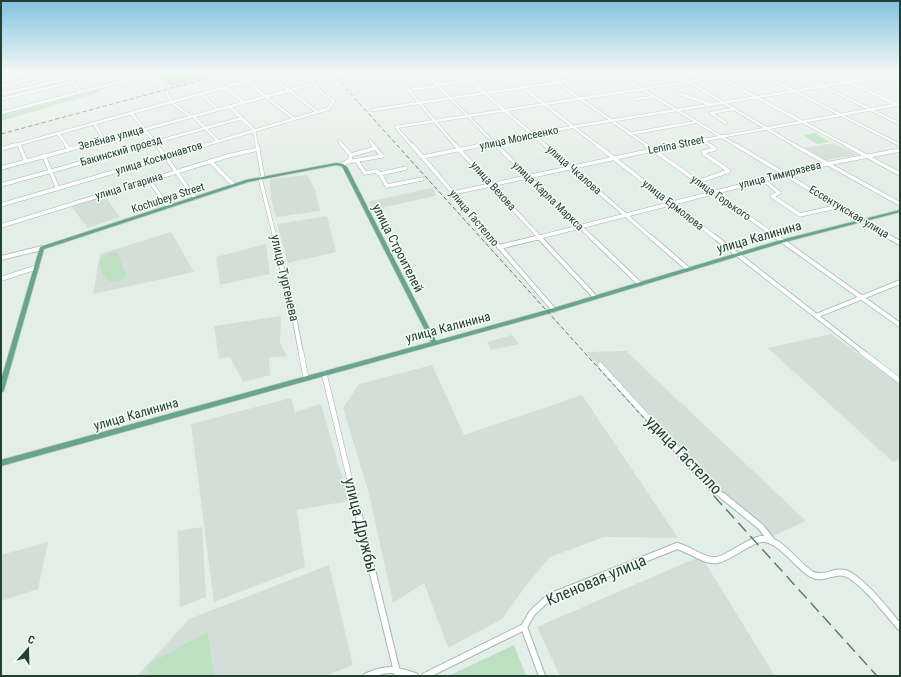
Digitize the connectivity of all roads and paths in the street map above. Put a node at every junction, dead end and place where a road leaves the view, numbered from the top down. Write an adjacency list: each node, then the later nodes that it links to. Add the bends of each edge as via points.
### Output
1 (419, 103): 38 (street, улица Вехова)
2 (37, 104): 30 (street)
3 (165, 104): 31 (street)
4 (173, 104): 33 (street)
5 (211, 104): 23 (street)
6 (237, 104): 22 (street, Зелёная улица)
7 (275, 104): 36 (street)
8 (306, 104): 29 (street)
9 (331, 104): 29 (street, via 328,108)
10 (415, 104): 26 (street)
11 (455, 104): 34 (street, улица Карла Маркса)
12 (497, 104): 27 (street, улица Чкалова)
13 (544, 104): 27 (street); 44 (street, улица Ермолова)
14 (587, 104): 37 (street, улица Горького)
15 (666, 104): 28 (street, Ессентукская улица)
16 (709, 104): 28 (street, улица Моисеенко)
17 (725, 104): 24 (street)
18 (766, 104): 39 (street)
19 (820, 104): 32 (street)
20 (859, 104): 25 (street)
21 (899, 105): 25 (street, Lenina Street)
22 (229, 106): 23 (street, Зелёная улица); 35 (street)
23 (217, 109): 33 (street, Зелёная улица)
24 (734, 109): 42 (street, via 711,113); 46 (street)
25 (870, 109): 32 (street, Lenina Street); 43 (street)
26 (372, 110)
27 (504, 110): 34 (street); 51 (street, улица Чкалова)
28 (676, 110): 37 (street, улица Моисеенко); 40 (street, Ессентукская улица)
29 (316, 111): 36 (street, улица Космонавтов)
30 (1, 113)
31 (131, 113): 41 (street); 47 (street)
32 (840, 114): 39 (street, Lenina Street); 61 (street)
33 (193, 116): 45 (street); 47 (street, Зелёная улица)
34 (467, 116): 38 (street); 59 (street, улица Карла Маркса)
35 (242, 118): 45 (street, Бакинский проезд); 48 (street)
36 (293, 118): 48 (street, улица Космонавтов)
37 (610, 120): 44 (street, улица Моисеенко); 50 (street, улица Горького)
38 (434, 121): 67 (street, улица Вехова); 73 (street, улица Гастелло, via 396,126)
39 (799, 121): 46 (street, Lenina Street); 72 (street)
40 (697, 122): 50 (street); 52 (street, Ессентукская улица)
41 (94, 123): 49 (street); 53 (street)
42 (726, 123)
43 (900, 124)
44 (572, 126): 51 (street, улица Моисеенко); 74 (street, улица Ермолова)
45 (205, 128): 54 (street); 58 (street, Бакинский проезд)
46 (766, 128): 52 (street, Lenina Street); 79 (street)
47 (144, 129): 53 (street, Зелёная улица); 58 (street)
48 (254, 130): 54 (street, улица Космонавтов); 65 (street, улица Тургенева)
49 (58, 133): 60 (street); 64 (street)
50 (629, 134): 66 (street, улица Горького)
51 (533, 135): 59 (street, улица Моисеенко); 80 (street, улица Чкалова)
52 (722, 136): 55 (street, Lenina Street); 86 (street, Ессентукская улица)
53 (104, 140): 64 (street, Зелёная улица)
54 (217, 140): 71 (street, улица Космонавтов)
55 (703, 140): 66 (street, Lenina Street); 92 (street, via 715,149 704,154 729,171 703,180)
56 (339, 141): 69 (street)
57 (370, 141): 62 (street)
58 (155, 142): 71 (street); 83 (street, Бакинский проезд)
59 (494, 143): 67 (street, улица Моисеенко); 88 (street, улица Карла Маркса)
60 (19, 144): 63 (street); 75 (street)
61 (900, 145)
62 (376, 148): 69 (street); 77 (street, via 382,156)
63 (1, 149)
64 (68, 149): 70 (street, Зелёная улица)
65 (258, 149): 76 (street, улица Гагарина); 89 (street, улица Тургенева)
66 (652, 149): 74 (street, Lenina Street); 92 (street, улица Горького)
67 (460, 150): 73 (street, улица Моисеенко); 94 (street, улица Вехова)
68 (900, 150): 72 (street, улица Тимирязева)
69 (351, 155): 78 (street, via 350,160)
70 (44, 156): 75 (street, Зелёная улица); 83 (street)
71 (165, 156): 84 (street); 97 (street, улица Космонавтов)
72 (866, 156): 79 (street, улица Тимирязева); 87 (street)
73 (422, 157): 99 (street, улица Гастелло)
74 (612, 158): 80 (street, Lenina Street); 101 (street, улица Ермолова)
75 (26, 161): 81 (street, Зелёная улица)
76 (210, 161): 84 (street, улица Гагарина); 96 (street)
77 (357, 161): 78 (street); 85 (street, via 365,173 376,171)
78 (344, 163): 89 (main road, Kochubeya Street); 128 (main road, улица Строителей)
79 (826, 164): 86 (street, улица Тимирязева); 102 (street)
80 (571, 167): 88 (street, Lenina Street); 107 (street, улица Чкалова)
81 (1, 168)
82 (406, 168): 85 (street)
83 (50, 171): 95 (street, Бакинский проезд); 97 (street)
84 (178, 171): 91 (street, улица Гагарина); 100 (street)
85 (380, 174): 90 (street, via 387,186)
86 (785, 174): 93 (street, улица Тимирязева); 104 (street, Ессентукская улица)
87 (900, 174)
88 (529, 176): 94 (street, Lenina Street); 110 (street, улица Карла Маркса)
89 (261, 178): 96 (main road, Kochubeya Street); 131 (street, улица Тургенева, via 290,296)
90 (422, 179)
91 (149, 180): 105 (street); 109 (street, улица Гагарина)
92 (695, 180): 98 (street, улица Горького)
93 (764, 180): 98 (street, улица Тимирязева); 104 (street, via 779,193 772,196 800,215)
94 (491, 184): 99 (street, Lenina Street); 111 (street, улица Вехова)
95 (1, 185)
96 (234, 185): 100 (main road, Kochubeya Street)
97 (58, 189): 103 (street, улица Космонавтов)
98 (713, 192): 101 (street, улица Тимирязева); 112 (street, улица Горького)
99 (453, 193): 114 (street, улица Гастелло)
100 (195, 198): 105 (main road, Kochubeya Street)
101 (672, 203): 107 (street, улица Тимирязева); 116 (street, улица Ермолова)
102 (900, 204)
103 (1, 205)
104 (840, 206): 108 (street, Ессентукская улица)
105 (168, 207): 115 (main road, Kochubeya Street)
106 (900, 211): 108 (main road, улица Калинина)
107 (626, 216): 110 (street, улица Тимирязева); 119 (street, улица Чкалова)
108 (864, 220): 112 (main road, улица Калинина); 113 (street, Ессентукская улица)
109 (1, 226)
110 (580, 227): 111 (street, улица Тимирязева); 122 (street, улица Карла Маркса)
111 (540, 238): 114 (street, улица Тимирязева); 123 (street, улица Вехова)
112 (783, 241): 116 (main road, улица Калинина); 124 (street, улица Горького)
113 (900, 243)
114 (498, 247): 125 (street, улица Гастелло)
115 (42, 248): 117 (street, Kochubeya Street); 118 (main road)
116 (737, 254): 119 (main road, улица Калинина); 126 (street, улица Ермолова)
117 (1, 258)
118 (37, 267): 120 (street); 133 (main road)
119 (688, 269): 122 (main road, улица Калинина)
120 (1, 279)
121 (900, 282): 124 (street)
122 (640, 284): 123 (main road, улица Калинина)
123 (595, 297): 125 (main road, улица Калинина)
124 (861, 297): 126 (street); 127 (street, улица Горького)
125 (554, 310): 128 (main road, улица Калинина)
126 (816, 316): 132 (street, улица Ермолова)
127 (900, 325)
128 (434, 342): 130 (main road, улица Калинина)
129 (600, 365): 135 (street, удица Гастелло, via 712,488 736,505)
130 (324, 373): 131 (main road, улица Калинина); 138 (street, улица Дружбы)
131 (306, 378): 134 (main road, улица Калинина)
132 (900, 381)
133 (1, 390)
134 (1, 463)
135 (772, 542): 136 (street, Кленовая улица, via 761,539 718,560 710,561 685,547 671,548 549,597 532,613); 137 (street, удица Гастелло, via 813,575 822,577 836,572 846,573 856,580)
136 (524, 627): 141 (street); 142 (street)
137 (900, 627)
138 (397, 673): 139 (street, via 384,669); 140 (street)
139 (367, 676)
140 (415, 676)
141 (425, 676)
142 (542, 676)

